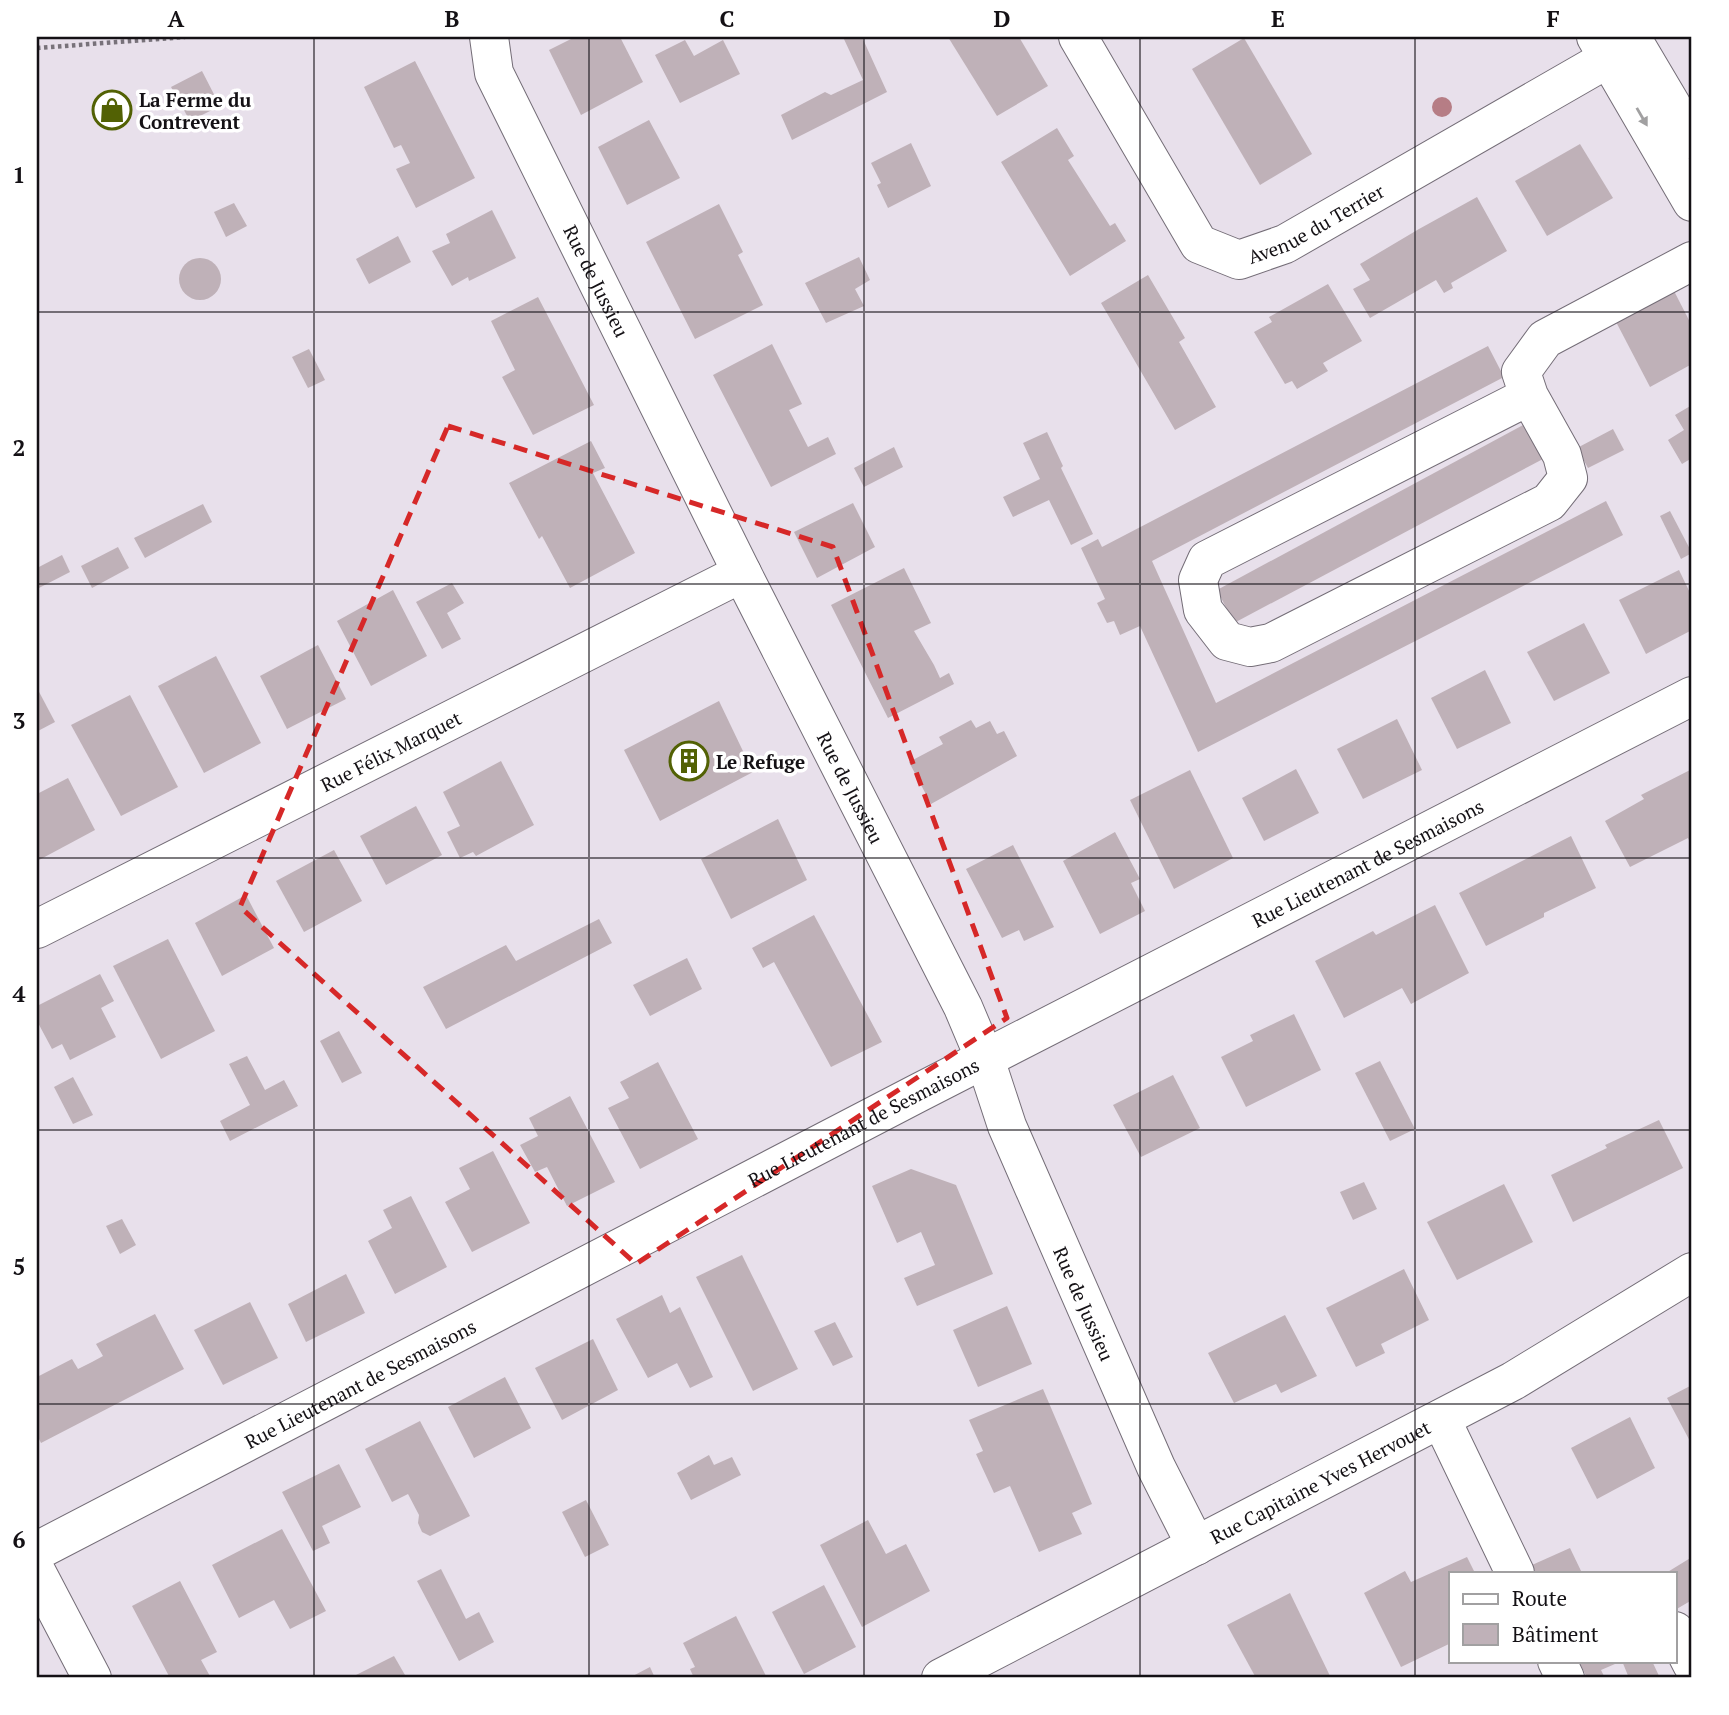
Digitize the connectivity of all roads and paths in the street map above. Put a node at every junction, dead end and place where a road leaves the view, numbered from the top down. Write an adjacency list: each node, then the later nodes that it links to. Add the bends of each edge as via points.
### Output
1 (185, 37): 5 (path)
2 (489, 37): 10 (street, Rue de Jussieu, via 494,73)
3 (1078, 37): 4 (street, Avenue du Terrier, via 1199,244 1239,260 1285,244)
4 (1618, 44): 6 (street); 7 (street, one-way to 7)
5 (37, 48)
6 (1692, 140)
7 (1692, 202)
8 (1692, 261): 9 (street, via 1545,339 1521,372)
9 (1529, 396): 9 (street, via 1562,455 1568,478 1549,502 1271,643 1250,647 1227,641 1203,610 1198,580 1207,560)
10 (742, 573): 12 (street, Rue Félix Marquet); 13 (street, Rue de Jussieu, via 963,1007)
11 (1692, 696): 13 (street, Rue Lieutenant de Sesmaisons)
12 (37, 929)
13 (985, 1059): 16 (street, Rue de Jussieu, via 1007,1126 1156,1467); 17 (street, Rue Lieutenant de Sesmaisons)
14 (1692, 1272): 15 (street, Rue Capitaine Yves Hervouet, via 1513,1381)
15 (1441, 1419): 16 (street, Rue Capitaine Yves Hervouet); 18 (street)
16 (1196, 1546): 26 (street, Rue Capitaine Yves Hervouet)
17 (37, 1551)
18 (1515, 1572)
19 (37, 1573): 25 (street)
20 (1692, 1620): 21 (street)
21 (1676, 1630)
22 (1676, 1633): 24 (street)
23 (1557, 1662): 27 (street)
24 (1692, 1664)
25 (92, 1678)
26 (941, 1678)
27 (1565, 1678)

